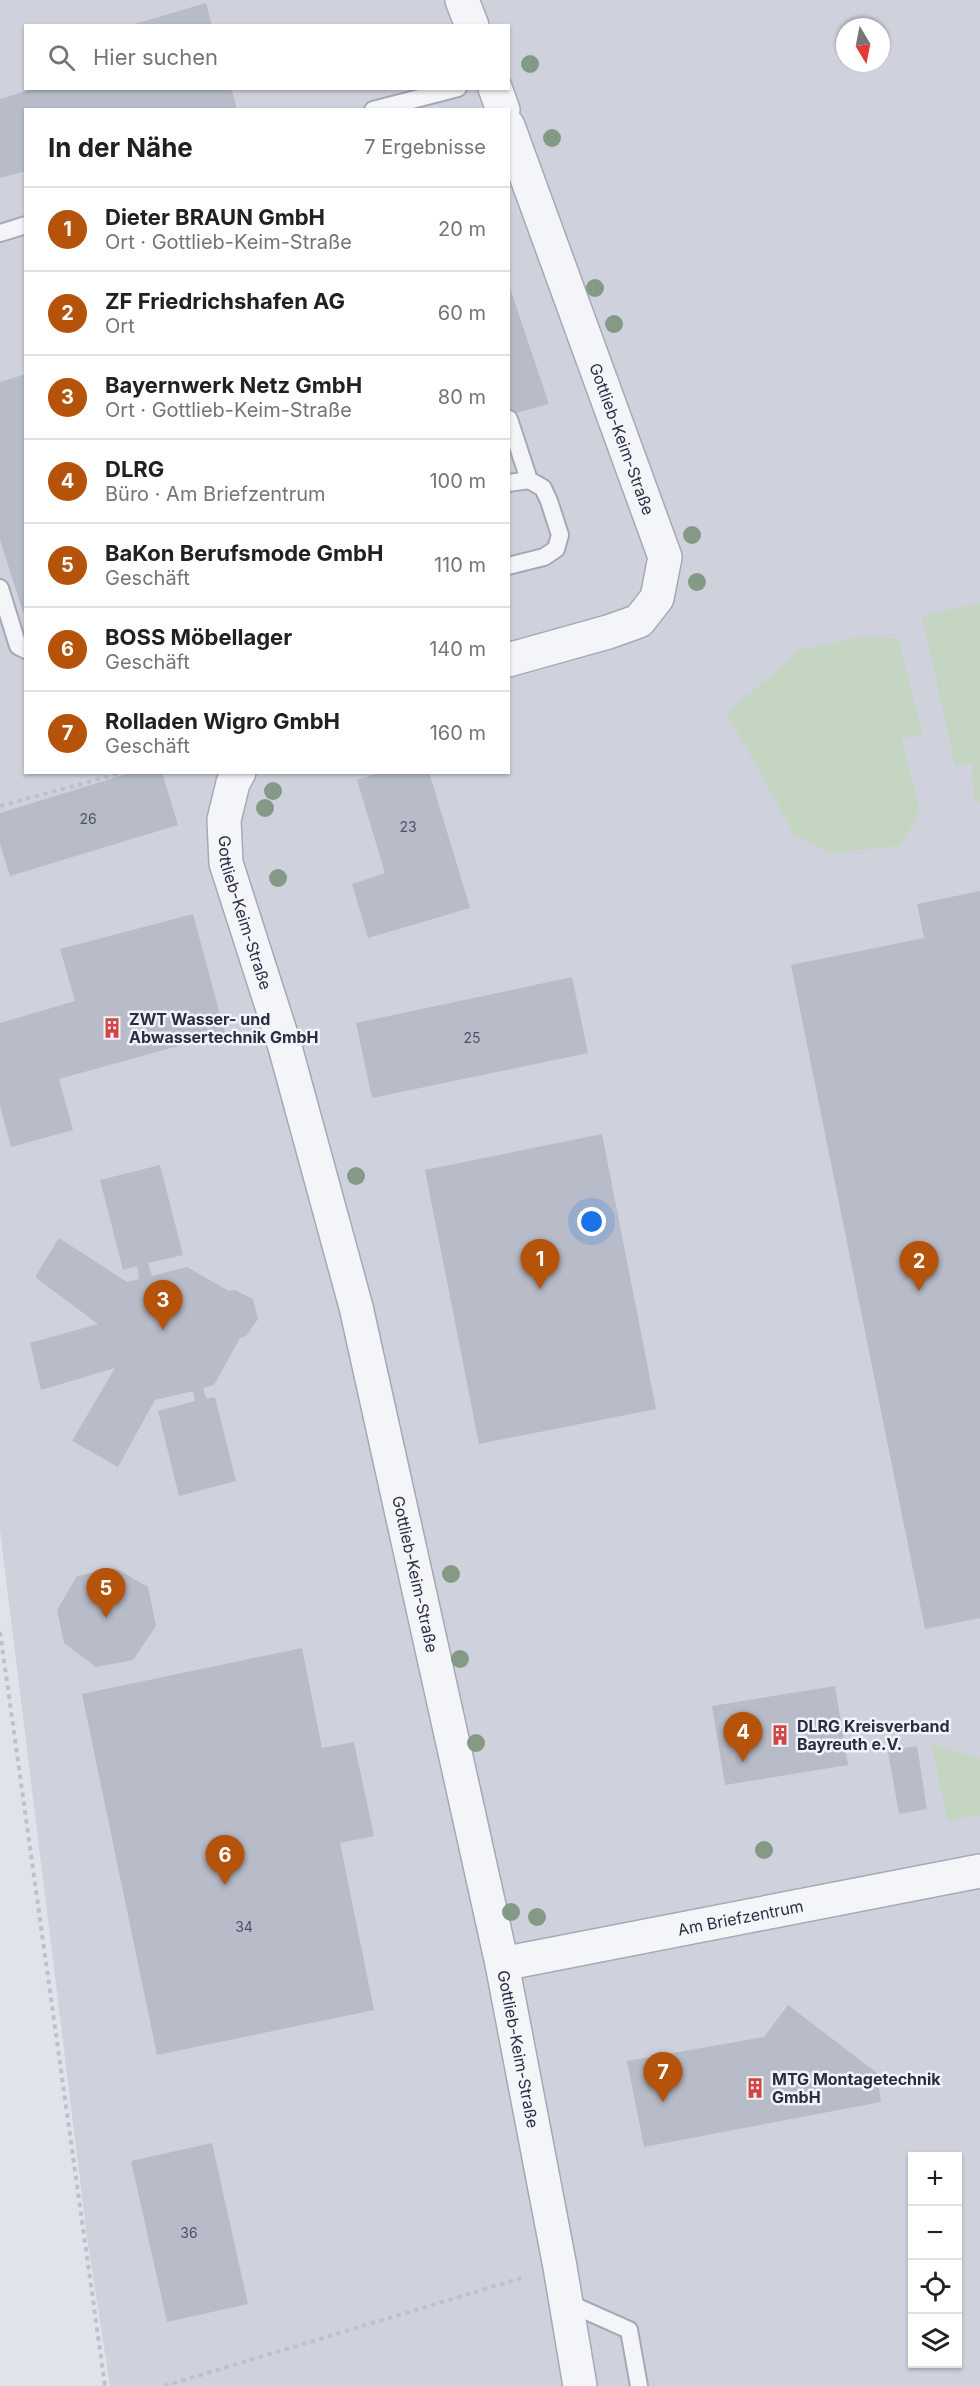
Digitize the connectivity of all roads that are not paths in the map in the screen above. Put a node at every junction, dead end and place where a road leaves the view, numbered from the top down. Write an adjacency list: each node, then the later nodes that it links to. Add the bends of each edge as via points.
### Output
1 (462, 0): 2 (street)
2 (471, 24)
3 (450, 90): 5 (lane)
4 (496, 90): 6 (street)
5 (381, 108)
6 (502, 108)
7 (510, 131): 16 (street, Gottlieb-Keim-Straße, via 665,557 657,598 639,621)
8 (24, 226): 9 (lane)
9 (0, 233)
10 (510, 422): 11 (lane)
11 (529, 480): 12 (lane); 13 (lane, via 543,488 560,535 556,549)
12 (510, 483)
13 (510, 565)
14 (0, 588): 15 (lane, via 18,646)
15 (24, 649)
16 (510, 659)
17 (238, 774): 19 (street, Gottlieb-Keim-Straße, via 224,820 226,863 285,1047 356,1307)
18 (980, 1871): 19 (street, Am Briefzentrum)
19 (502, 1964): 20 (street, Gottlieb-Keim-Straße)
20 (566, 2302): 21 (street, Gottlieb-Keim-Straße); 22 (lane, via 629,2330)
21 (580, 2386)
22 (639, 2386)

